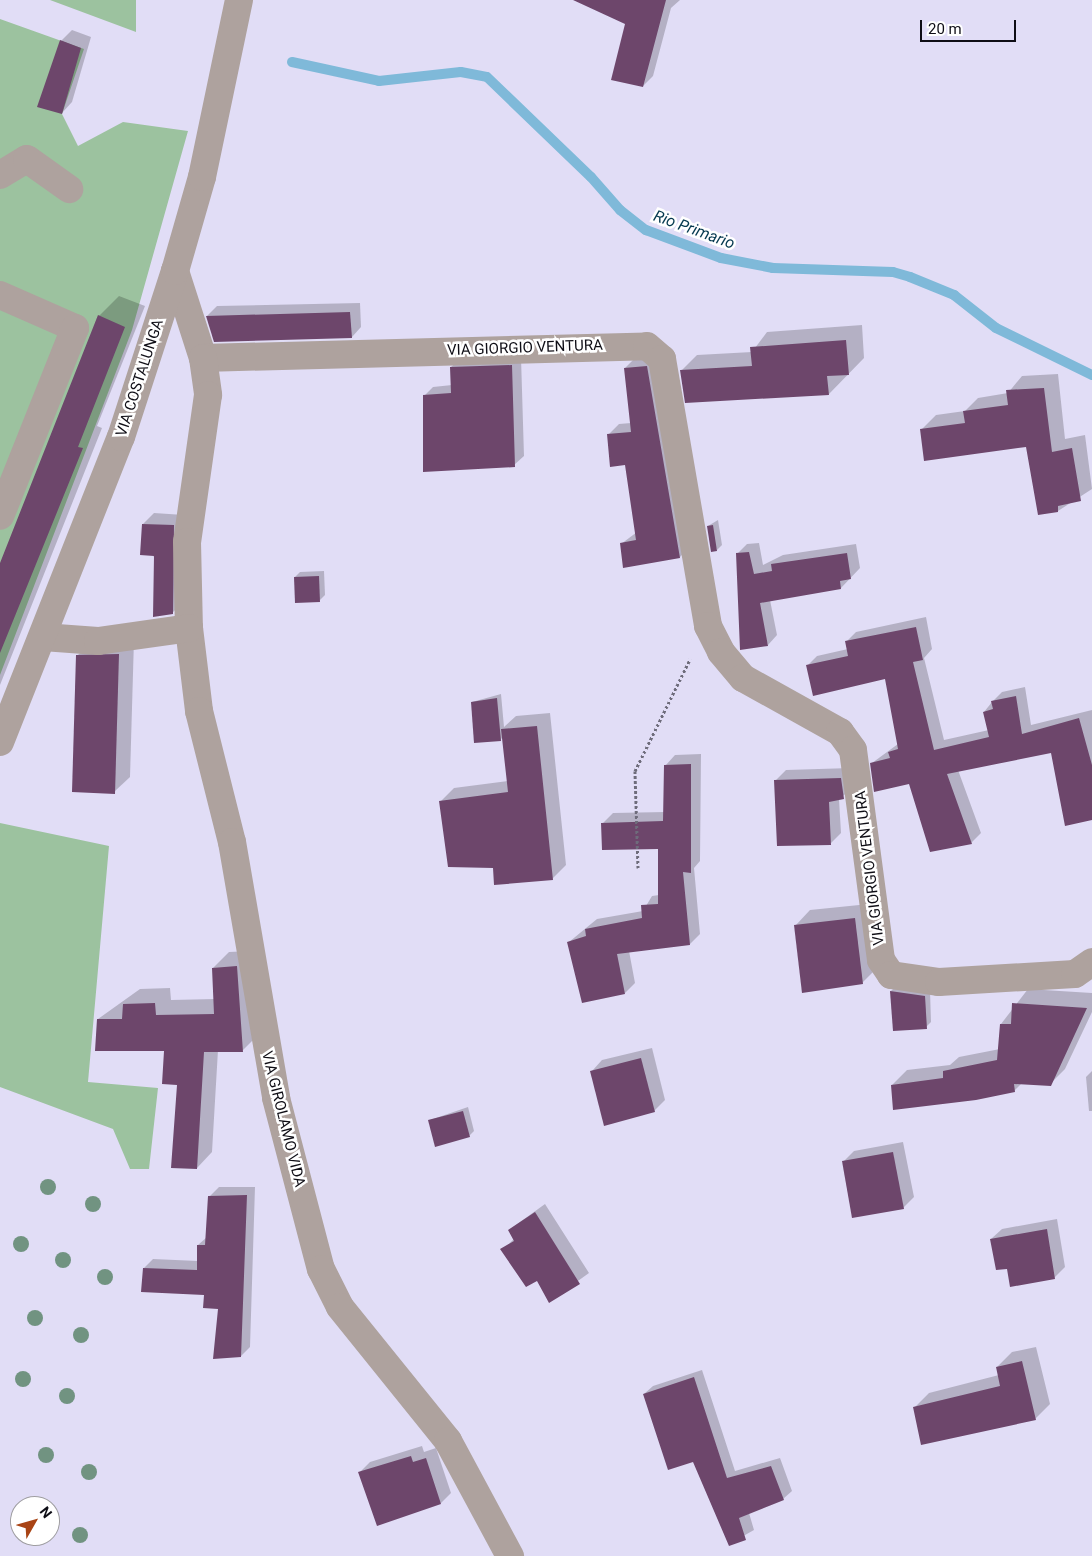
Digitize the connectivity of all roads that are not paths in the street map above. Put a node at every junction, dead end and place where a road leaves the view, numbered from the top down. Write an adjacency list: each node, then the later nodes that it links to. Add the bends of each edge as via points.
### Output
1 (239, 0): 4 (street, VIA COSTALUNGA, via 202,177)
2 (0, 174): 3 (street, via 27,159)
3 (69, 189)
4 (175, 271): 6 (street); 9 (street, VIA COSTALUNGA, via 121,437)
5 (0, 295): 7 (street, via 75,328)
6 (203, 358): 8 (street, VIA GIROLAMO VIDA, via 208,395 187,542); 11 (street, VIA GIORGIO VENTURA, via 647,346 662,359 708,626 720,652 743,678 840,732 853,750 881,960 891,975 939,982 1075,974)
7 (0, 516)
8 (189, 628): 9 (street, via 98,641); 12 (street, VIA GIROLAMO VIDA, via 199,711 232,842 276,1098 321,1269 340,1306 448,1441)
9 (43, 637): 10 (street, VIA COSTALUNGA)
10 (0, 742)
11 (1092, 962)
12 (510, 1556)

